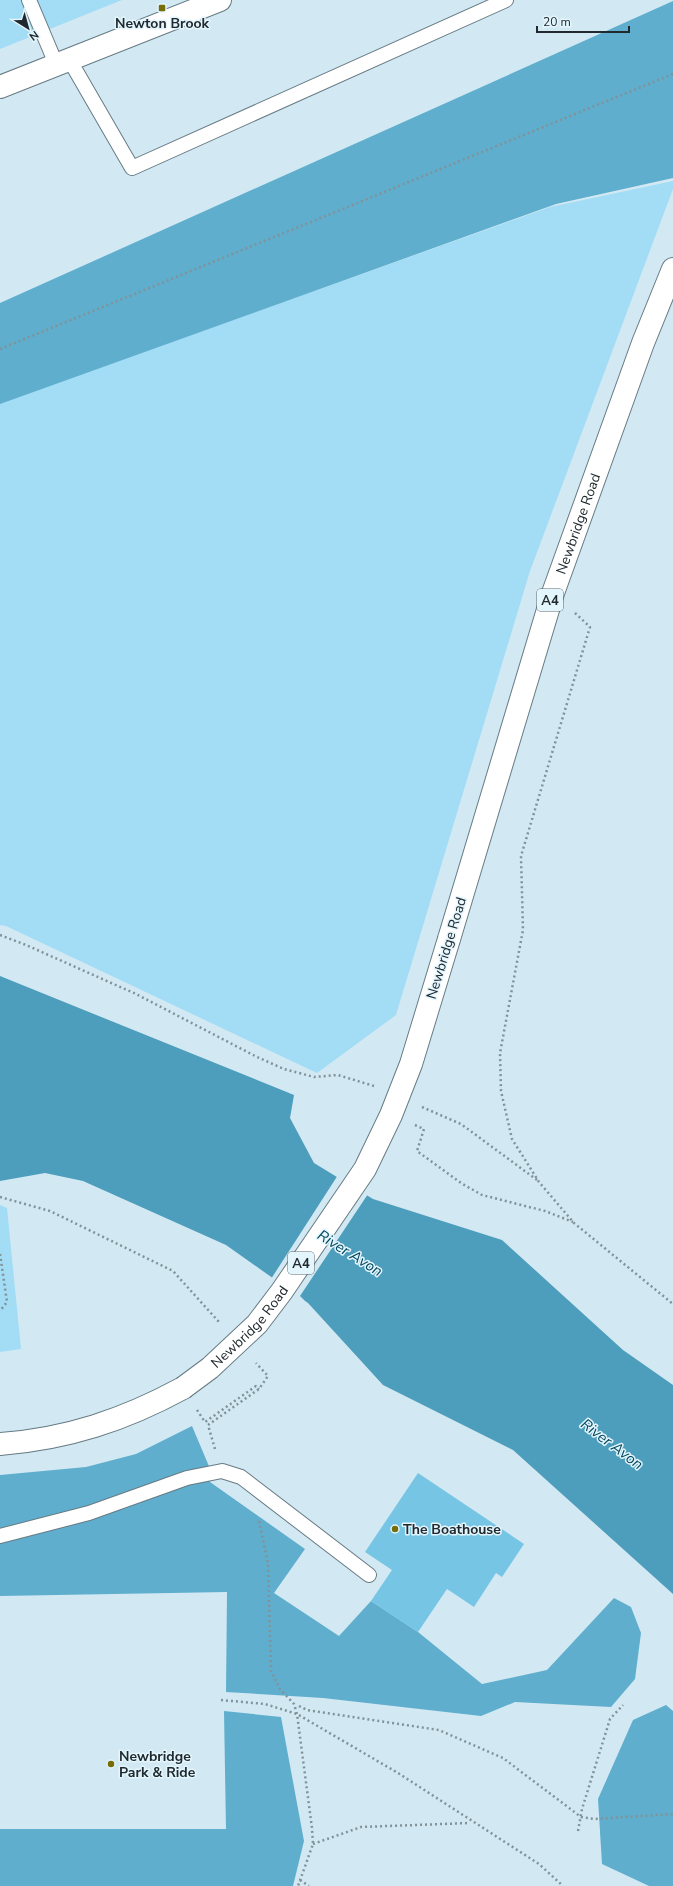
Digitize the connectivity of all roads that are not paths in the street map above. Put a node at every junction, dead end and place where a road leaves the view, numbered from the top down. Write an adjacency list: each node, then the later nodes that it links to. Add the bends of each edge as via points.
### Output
1 (29, 0): 4 (lane)
2 (220, 0): 4 (main road)
3 (506, 0): 4 (lane, via 132,168)
4 (62, 62): 5 (main road)
5 (0, 87)
6 (673, 269): 7 (main road, Newbridge Road / A4, bridge, via 643,343 552,592 411,1064 391,1115 365,1169 282,1291 256,1324 210,1368 183,1388 154,1404 74,1433)
7 (0, 1444)
8 (0, 1536): 9 (lane, via 89,1513 187,1478 222,1471 241,1477)
9 (369, 1575)

